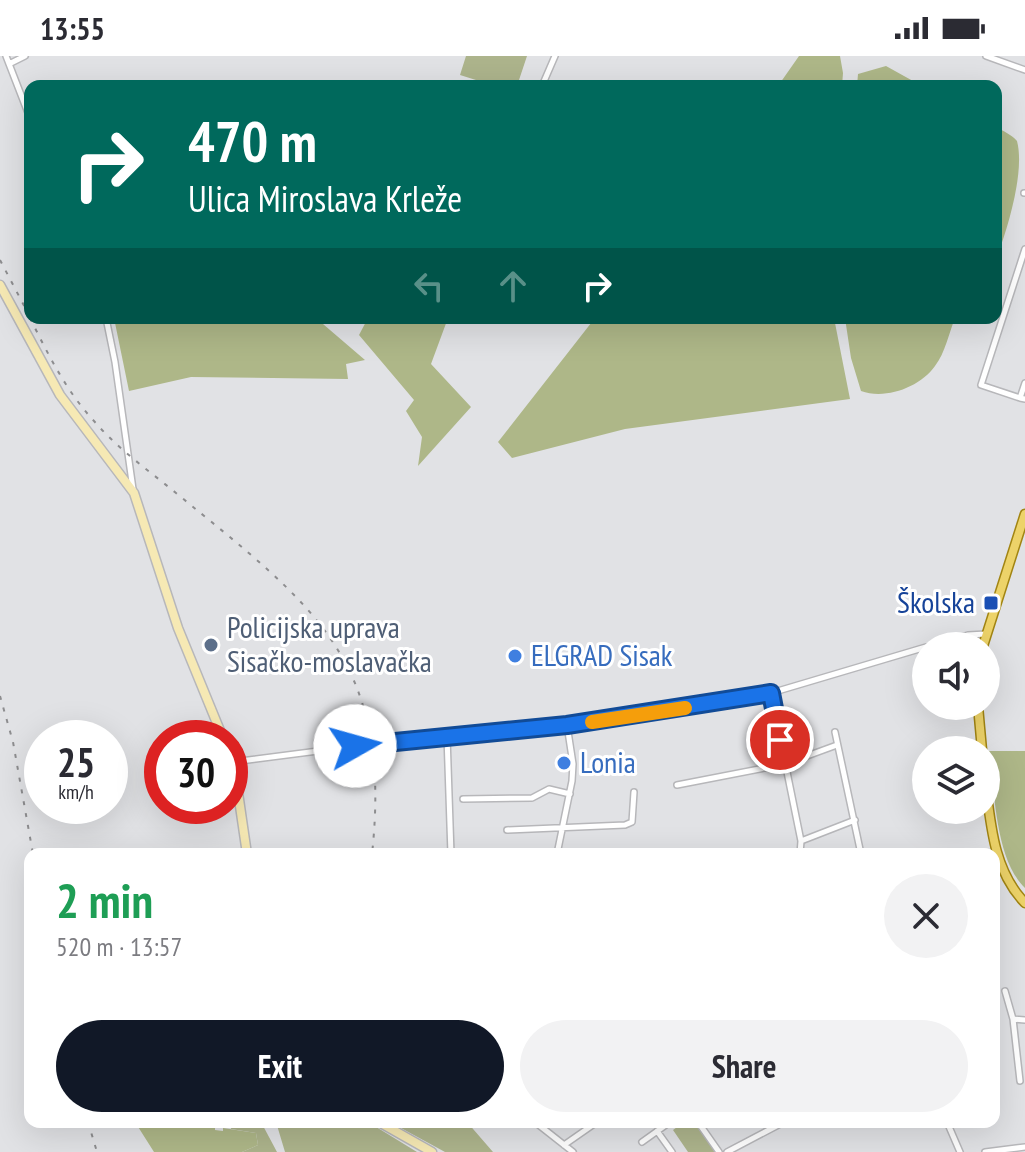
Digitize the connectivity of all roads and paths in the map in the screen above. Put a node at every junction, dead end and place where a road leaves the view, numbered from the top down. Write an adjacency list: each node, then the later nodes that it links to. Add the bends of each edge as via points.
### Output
1 (6, 56): 5 (street)
2 (25, 56): 5 (street)
3 (555, 56): 7 (street)
4 (986, 56): 6 (street)
5 (9, 64): 8 (street)
6 (1025, 70)
7 (545, 80)
8 (24, 103)
9 (1025, 249): 11 (street)
10 (0, 285): 16 (main road, via 60,395)
11 (1002, 320)
12 (107, 324): 16 (street)
13 (1001, 324): 15 (street, via 981,385)
14 (1025, 383): 15 (street)
15 (1023, 398)
16 (134, 493): 21 (main road, via 178,628)
17 (1025, 514): 18 (main road)
18 (987, 632)
19 (912, 651): 20 (street)
20 (771, 693): 22 (street); 27 (street)
21 (216, 720)
22 (567, 725): 24 (street); 30 (street, via 573,764)
23 (835, 732): 25 (street)
24 (447, 736): 26 (street); 39 (street)
25 (837, 745): 27 (street); 32 (street)
26 (248, 756)
27 (785, 764): 28 (street); 37 (street)
28 (677, 785)
29 (634, 792): 35 (street, via 632,822)
30 (570, 794): 31 (street, via 549,789 532,798); 35 (street)
31 (463, 799)
32 (855, 820): 37 (street); 42 (street)
33 (242, 824): 38 (main road)
34 (993, 824): 43 (main road)
35 (563, 828): 36 (street); 40 (street)
36 (507, 830)
37 (801, 841): 41 (street)
38 (246, 848)
39 (451, 848)
40 (558, 848)
41 (800, 848)
42 (860, 848)
43 (997, 848)
44 (1000, 861): 45 (main road)
45 (1025, 903)
46 (1005, 991): 47 (street)
47 (1013, 1019): 48 (street); 49 (street)
48 (1025, 1020)
49 (1020, 1081)
50 (390, 1128): 61 (main road)
51 (543, 1128): 59 (street)
52 (588, 1128): 59 (street)
53 (661, 1128): 57 (street)
54 (702, 1128): 64 (street)
55 (772, 1128): 65 (street)
56 (950, 1128): 66 (street)
57 (657, 1131): 58 (street); 63 (street)
58 (642, 1142)
59 (564, 1145): 62 (street)
60 (1025, 1147): 67 (street)
61 (432, 1152)
62 (573, 1152)
63 (672, 1152)
64 (719, 1152)
65 (727, 1152)
66 (960, 1152)
67 (985, 1152)

